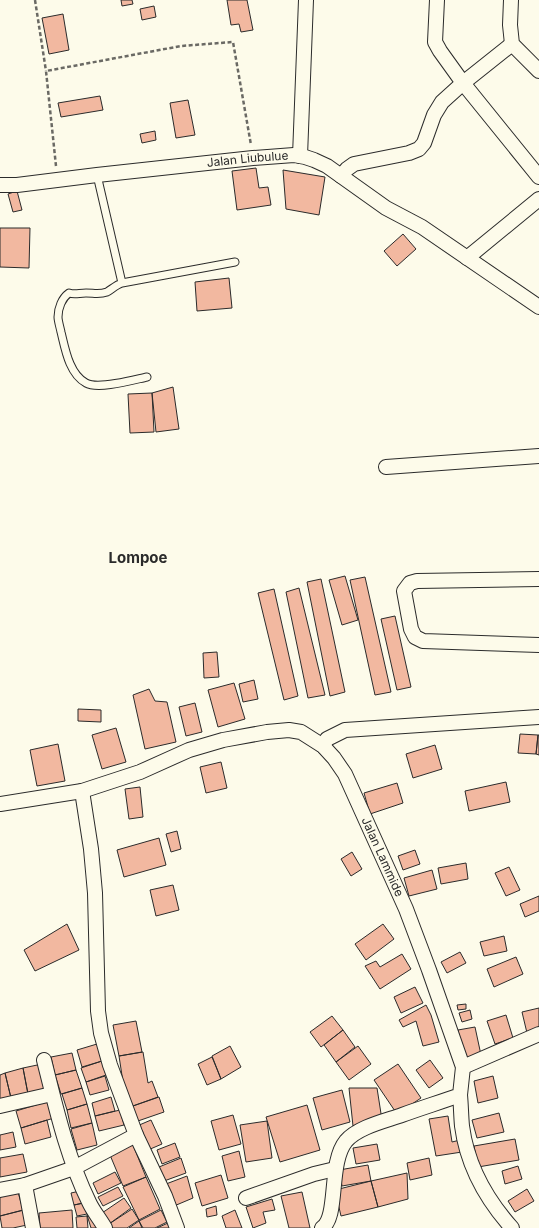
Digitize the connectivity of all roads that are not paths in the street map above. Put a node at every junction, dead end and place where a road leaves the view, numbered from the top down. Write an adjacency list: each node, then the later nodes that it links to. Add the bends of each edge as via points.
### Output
1 (306, 0): 7 (street)
2 (438, 0): 6 (street, via 435,42)
3 (510, 0): 4 (street)
4 (512, 44): 5 (street); 6 (street)
5 (539, 71)
6 (463, 83): 9 (street, via 434,114 419,149 354,164); 10 (street)
7 (300, 156): 8 (street, Jalan Liubulue); 9 (street, Jalan Liubulue, via 327,166)
8 (97, 175): 11 (street, Jalan Liubulue); 15 (lane)
9 (341, 176): 13 (street, Jalan Liubulue)
10 (539, 177)
11 (0, 185)
12 (539, 199): 13 (street)
13 (466, 258): 16 (street, Jalan Liubulue)
14 (235, 262): 15 (lane)
15 (122, 283): 17 (lane, via 99,294 69,293 64,297 58,316 63,341 76,374 86,383 107,385)
16 (539, 307)
17 (147, 377)
18 (539, 456): 19 (street)
19 (386, 467)
20 (539, 579): 21 (street, via 417,581 410,583 404,591 411,629 415,637 423,641)
21 (539, 645)
22 (539, 717): 23 (street, via 345,730 327,739)
23 (323, 746): 24 (street, Jalan Lammide, via 301,732 289,730 223,740); 28 (street, Jalan Lammide, via 345,774 406,909)
24 (82, 792): 25 (street, Jalan Lammide); 32 (street, via 96,893 101,1033)
25 (0, 804)
26 (539, 1034): 28 (street)
27 (44, 1060): 29 (street)
28 (463, 1067): 30 (street, Jalan Lammide)
29 (52, 1094): 31 (street); 33 (street)
30 (460, 1095): 34 (street, via 360,1130 341,1148); 42 (street, Jalan Lammide, via 462,1126 478,1179)
31 (0, 1106)
32 (136, 1135): 33 (street); 41 (street)
33 (74, 1168): 35 (street); 40 (street, via 89,1203)
34 (335, 1169): 37 (street); 38 (street, via 332,1210)
35 (25, 1185): 36 (street); 39 (street)
36 (0, 1190)
37 (246, 1198)
38 (324, 1227)
39 (34, 1228)
40 (105, 1228)
41 (178, 1228)
42 (512, 1228)

